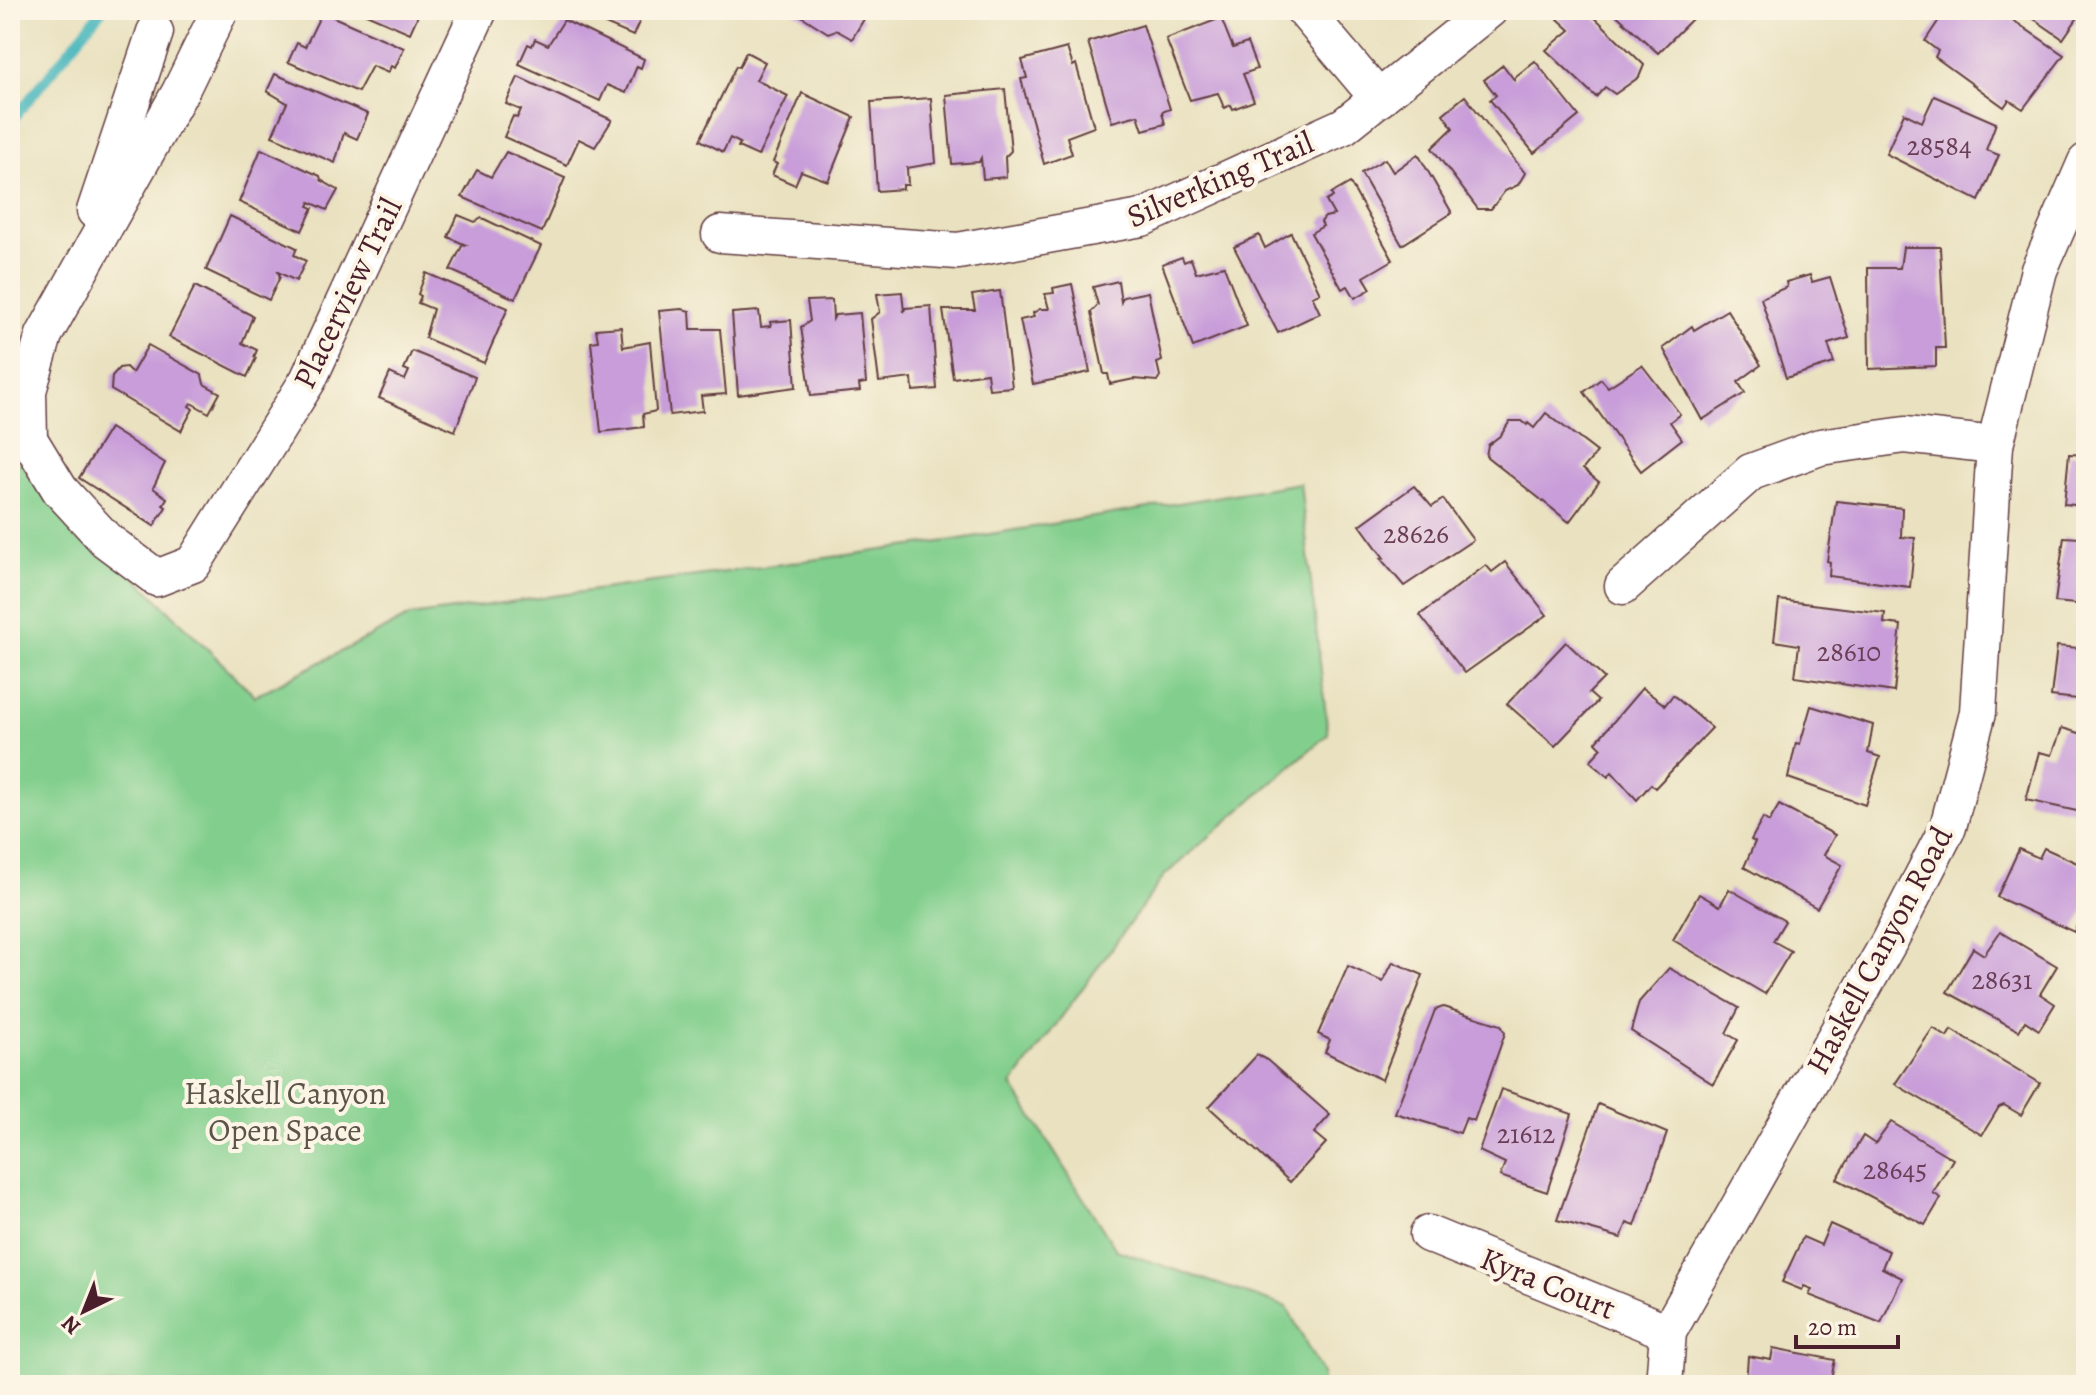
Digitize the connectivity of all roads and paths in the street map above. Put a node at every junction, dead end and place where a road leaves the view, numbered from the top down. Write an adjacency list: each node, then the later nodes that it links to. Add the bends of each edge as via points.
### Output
1 (220, 10): 9 (street)
2 (479, 10): 9 (street, Placerview Trail, via 308,380 193,564 157,578 106,540 60,490 29,439 28,391 44,335)
3 (1304, 10): 6 (street)
4 (1489, 10): 6 (street, Silverking Trail)
5 (155, 32): 9 (street, via 88,228)
6 (1379, 99): 8 (street, Silverking Trail, via 1344,126 1142,218 958,251)
7 (2086, 162): 10 (street, Haskell Canyon Road, via 2039,270)
8 (720, 234)
9 (85, 263)
10 (1995, 445): 11 (street, via 1905,435 1820,447 1751,472); 13 (street, Haskell Canyon Road, via 1978,712 1948,827 1890,940)
11 (1623, 586)
12 (1428, 1234): 13 (street, Kyra Court)
13 (1668, 1332): 14 (street, Haskell Canyon Road)
14 (1664, 1385)

